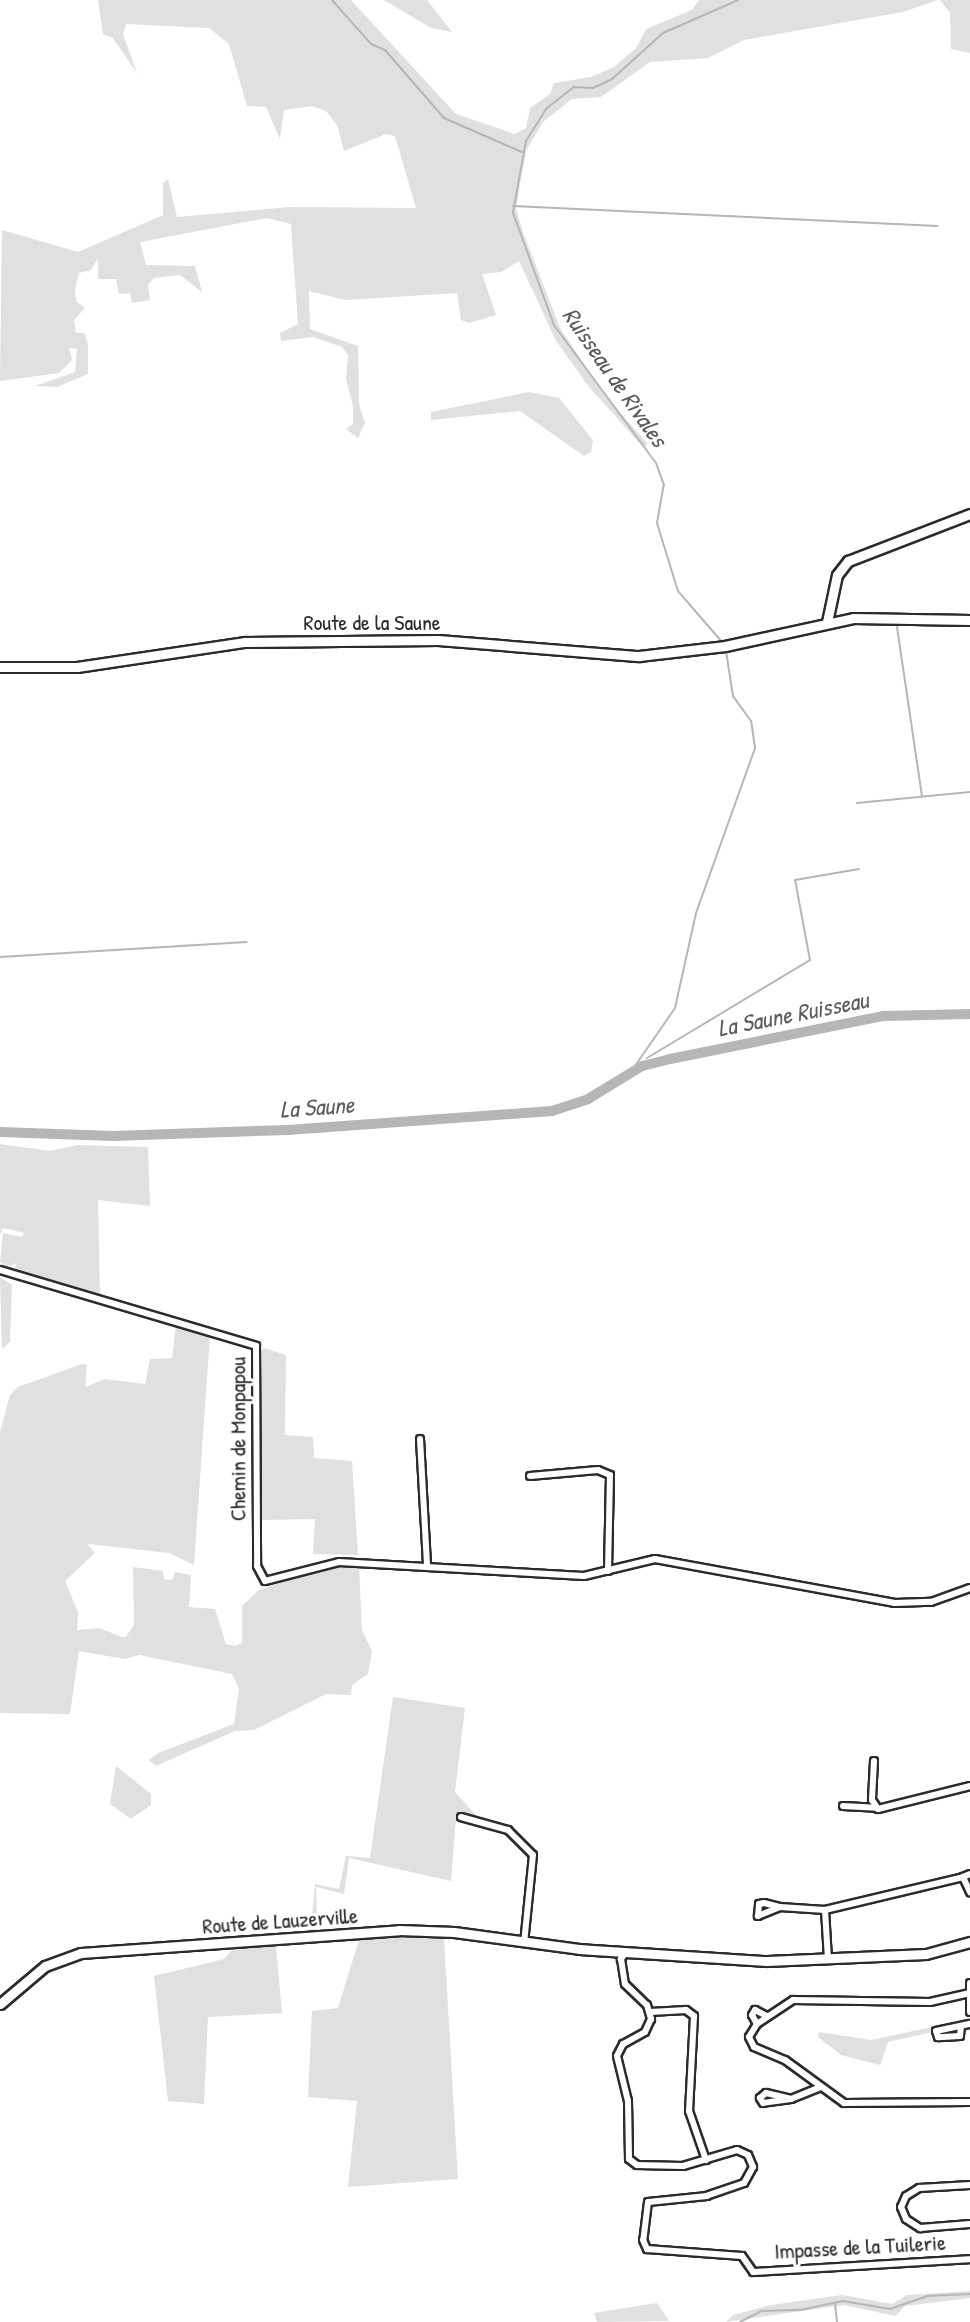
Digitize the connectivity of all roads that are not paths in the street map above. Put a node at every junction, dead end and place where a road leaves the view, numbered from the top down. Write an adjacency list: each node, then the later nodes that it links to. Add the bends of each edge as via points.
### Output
1 (970, 514): 3 (street, via 848,561 837,575)
2 (970, 620): 3 (street, Route de la Saune)
3 (832, 623): 4 (street, Route de la Saune, via 745,642 629,656 438,640 245,642 77,667)
4 (0, 667)
5 (0, 1270): 8 (street, Chemin de Monpapou, via 256,1346 261,1580 327,1563)
6 (420, 1439): 8 (street)
7 (530, 1476): 9 (street, via 598,1470 610,1475)
8 (427, 1564): 9 (street, Chemin de Monpapou, via 564,1575)
9 (608, 1571): 10 (street, Chemin de Monpapou, via 655,1559 895,1603 931,1602)
10 (970, 1588)
11 (874, 1761): 14 (street)
12 (970, 1786): 14 (street)
13 (843, 1806): 14 (street)
14 (876, 1808)
15 (461, 1817): 21 (street, via 508,1830 533,1855)
16 (967, 1875): 17 (street); 19 (street)
17 (970, 1892)
18 (780, 1907): 19 (street)
19 (825, 1910): 23 (street)
20 (970, 1942): 23 (street, Route de Lauzerville)
21 (524, 1943): 22 (street, Route de Lauzerville); 26 (street, Route de Lauzerville, via 410,1929 61,1958 38,1970)
22 (625, 1955): 23 (street, Route de Lauzerville); 27 (street, via 627,1988)
23 (828, 1959)
24 (970, 1983): 25 (street)
25 (968, 1994): 28 (street); 29 (street, via 930,2002 793,2000)
26 (0, 2004)
27 (650, 2012): 36 (street, via 686,2010 694,2016 689,2111); 36 (street, via 648,2029 623,2044 617,2056 628,2101 629,2159 637,2165 676,2166)
28 (970, 2012)
29 (767, 2016): 30 (street); 30 (street, via 755,2010)
30 (757, 2024): 33 (street, via 749,2037 754,2047 785,2060)
31 (970, 2024): 32 (street)
32 (961, 2026)
33 (820, 2087): 34 (street); 35 (street, via 850,2104)
34 (791, 2099)
35 (970, 2102)
36 (706, 2160): 39 (street, Impasse de la Tuilerie, via 741,2151 751,2160 753,2172 744,2183 707,2196 648,2202 645,2246 654,2252 746,2257 753,2272)
37 (970, 2185): 38 (street, via 919,2188 901,2207 906,2219 920,2228)
38 (970, 2224)
39 (970, 2259)

